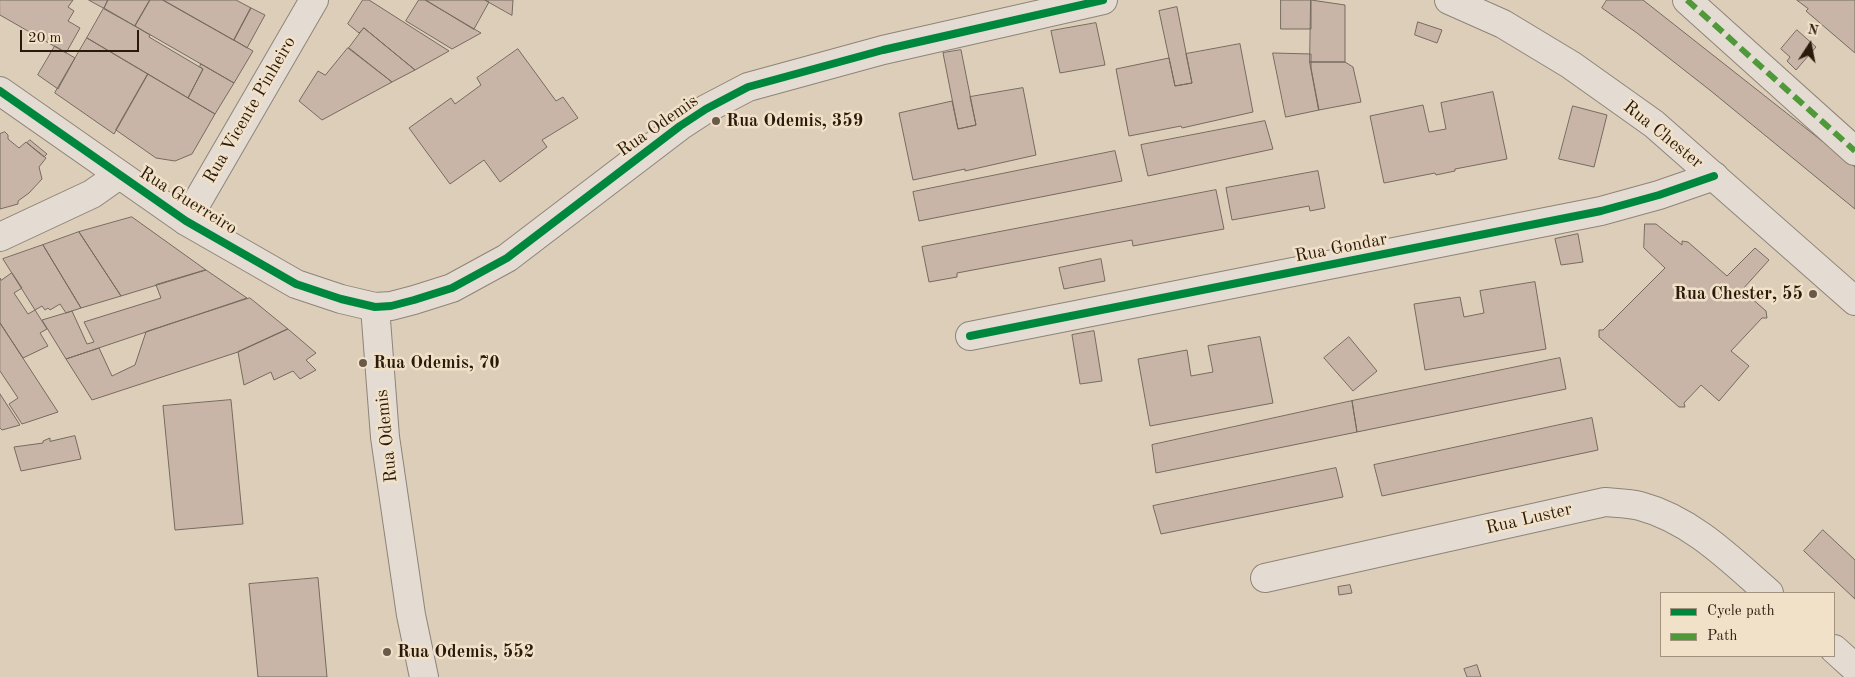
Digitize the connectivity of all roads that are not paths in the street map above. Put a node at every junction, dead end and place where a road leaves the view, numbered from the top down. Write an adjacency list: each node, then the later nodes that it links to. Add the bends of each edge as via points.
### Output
1 (314, 0): 9 (street, Rua Vicente Pinheiro)
2 (1103, 0): 12 (street, Rua Odemis, via 883,50 748,87 680,126 507,258 452,288 391,306)
3 (1449, 0): 8 (street, Rua Chester, via 1503,24 1571,66 1654,124)
4 (1687, 0): 6 (street)
5 (0, 91): 7 (street, Rua Guerreiro)
6 (1855, 151)
7 (119, 175): 9 (street, Rua Guerreiro); 10 (street, via 92,194)
8 (1714, 176): 11 (street, Rua Chester); 13 (street, Rua Gondar, via 1601,211)
9 (186, 221): 12 (street, Rua Guerreiro, via 296,284 340,299)
10 (0, 237)
11 (1855, 302)
12 (375, 306): 18 (street, Rua Odemis, via 385,437 411,615)
13 (970, 336)
14 (1265, 578): 15 (street, Rua Luster, via 1605,502 1638,505 1672,518 1702,535)
15 (1768, 592)
16 (1835, 650): 17 (street)
17 (1855, 668)
18 (424, 677)

